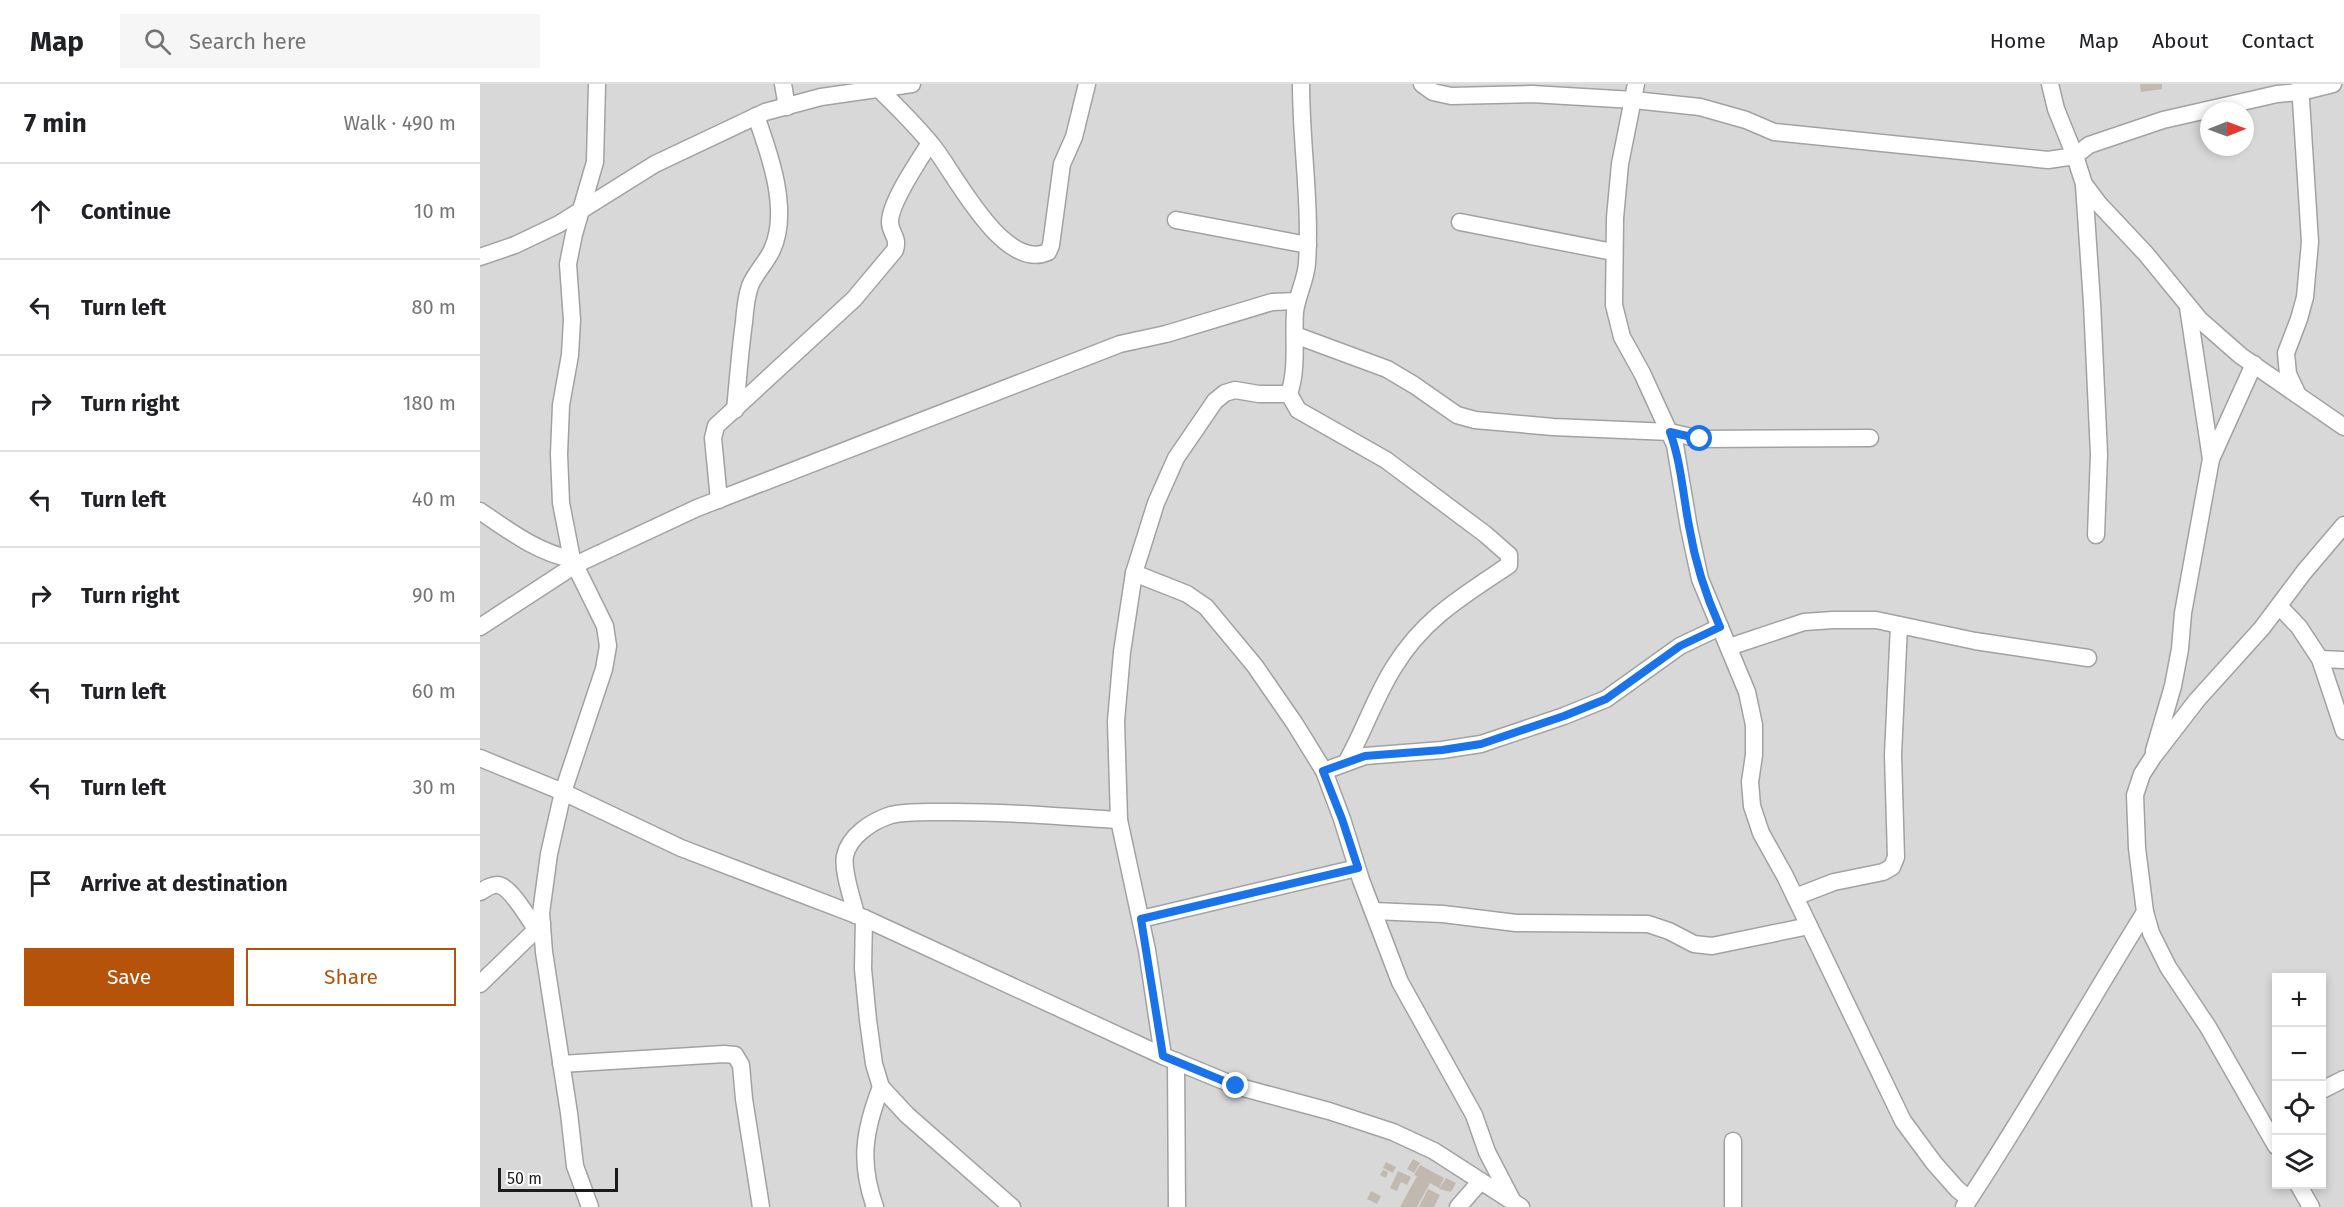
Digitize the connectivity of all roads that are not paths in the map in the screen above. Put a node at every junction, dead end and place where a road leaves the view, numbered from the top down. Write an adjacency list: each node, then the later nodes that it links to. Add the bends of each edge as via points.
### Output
1 (597, 84): 17 (street, via 594,162)
2 (783, 84): 12 (street)
3 (912, 84): 9 (street)
4 (1087, 84): 14 (street, via 1074,137 1062,164 1051,245 1043,254 1024,253 988,226)
5 (1301, 84): 20 (street)
6 (1422, 84): 11 (street, via 1433,92 1451,96)
7 (2050, 84): 15 (street)
8 (2333, 84): 10 (street)
9 (878, 88): 12 (street); 14 (street)
10 (2301, 88): 15 (street, via 2163,120 2089,145); 26 (street, via 2309,260 2305,297)
11 (1635, 92): 15 (street, via 1746,120 1774,132 2048,160); 21 (street, via 1620,164)
12 (787, 106): 13 (street)
13 (756, 116): 17 (street, via 655,164); 30 (street, via 768,149 780,219 771,252 750,286)
14 (930, 143): 30 (street, via 893,211 890,224 898,242 895,250 854,299)
15 (2075, 156): 16 (street)
16 (2084, 184): 24 (street); 38 (street, via 2099,454)
17 (581, 212): 22 (street, via 515,245); 39 (street, via 568,264 573,320 561,405 559,454 561,504)
18 (1176, 220): 20 (street)
19 (1460, 222): 21 (street)
20 (1308, 244): 23 (street, via 1305,279)
21 (1613, 252): 32 (street, via 1614,305 1622,337)
22 (480, 257)
23 (1298, 301): 25 (street); 35 (street, via 1272,302 1120,344)
24 (2188, 306): 27 (street); 34 (street)
25 (1295, 335): 29 (street); 32 (street, via 1387,369 1457,415 1475,420)
26 (2286, 353): 27 (street); 28 (street, via 2288,374)
27 (2256, 366): 28 (street); 34 (street)
28 (2297, 393): 31 (street)
29 (1289, 394): 40 (street, via 1234,390 1215,401 1176,458 1156,503); 52 (street, via 1298,410 1386,460 1485,534 1510,560 1509,565 1438,612 1416,635 1393,667)
30 (735, 410): 35 (street, via 716,426 713,438)
31 (2344, 427)
32 (1670, 432): 33 (street, via 1700,439); 44 (street, via 1700,579)
33 (1870, 438)
34 (2211, 459): 50 (street, via 2183,613 2179,658)
35 (719, 500): 39 (street)
36 (480, 511): 39 (street, via 532,544)
37 (2344, 525): 41 (street)
38 (2096, 535)
39 (574, 562): 43 (street); 54 (street, via 605,626 608,646)
40 (1134, 573): 53 (street, via 1187,594 1206,607 1255,666); 55 (street, via 1116,721)
41 (2279, 606): 47 (street, via 2300,627); 50 (street, via 2196,700)
42 (1899, 625): 45 (street, via 1876,620 1804,622); 46 (street); 58 (street, via 1893,755 1896,857 1892,867 1883,872 1834,882)
43 (480, 627)
44 (1720, 627): 45 (street); 52 (street, via 1680,646 1606,699 1553,719 1481,744)
45 (1729, 647): 58 (street, via 1747,692 1754,725 1752,806 1761,833)
46 (2088, 658)
47 (2320, 659): 48 (street); 49 (street)
48 (2344, 660)
49 (2344, 731)
50 (2153, 757): 60 (street, via 2135,795)
51 (480, 758): 54 (street)
52 (1347, 761): 53 (street)
53 (1323, 771): 56 (street)
54 (563, 792): 61 (street, via 681,848); 64 (street)
55 (1119, 820): 61 (street, via 980,811 906,812 889,816 856,835 845,856); 62 (street)
56 (1358, 868): 59 (street); 62 (street)
57 (480, 892): 64 (street, via 501,885)
58 (1795, 897): 63 (street)
59 (1373, 911): 63 (street, via 1516,922 1648,924 1694,944 1712,946); 79 (street, via 1400,982 1474,1115 1487,1152)
60 (2145, 912): 73 (street, via 2168,967); 78 (street)
61 (860, 916): 67 (street); 71 (street, via 873,1064)
62 (1141, 919): 66 (street)
63 (1809, 926): 78 (street, via 1903,1121)
64 (539, 927): 65 (street); 69 (street)
65 (480, 984)
66 (1160, 1026): 67 (street); 68 (street)
67 (1139, 1044): 68 (street)
68 (1170, 1058): 76 (street, via 1236,1086 1394,1132 1434,1151); 84 (street)
69 (561, 1064): 80 (street, via 575,1166); 81 (street, via 735,1055 741,1065)
70 (2344, 1079): 72 (street)
71 (881, 1087): 82 (street, via 872,1110 864,1164); 83 (street, via 907,1115)
72 (2326, 1088)
73 (2269, 1117): 74 (street)
74 (2274, 1135)
75 (1733, 1142): 86 (street)
76 (1480, 1182): 79 (street); 85 (street)
77 (2300, 1189): 87 (street)
78 (1967, 1203)
79 (1517, 1205)
80 (590, 1207)
81 (761, 1207)
82 (875, 1207)
83 (1012, 1207)
84 (1177, 1207)
85 (1458, 1207)
86 (1733, 1207)
87 (2311, 1207)

